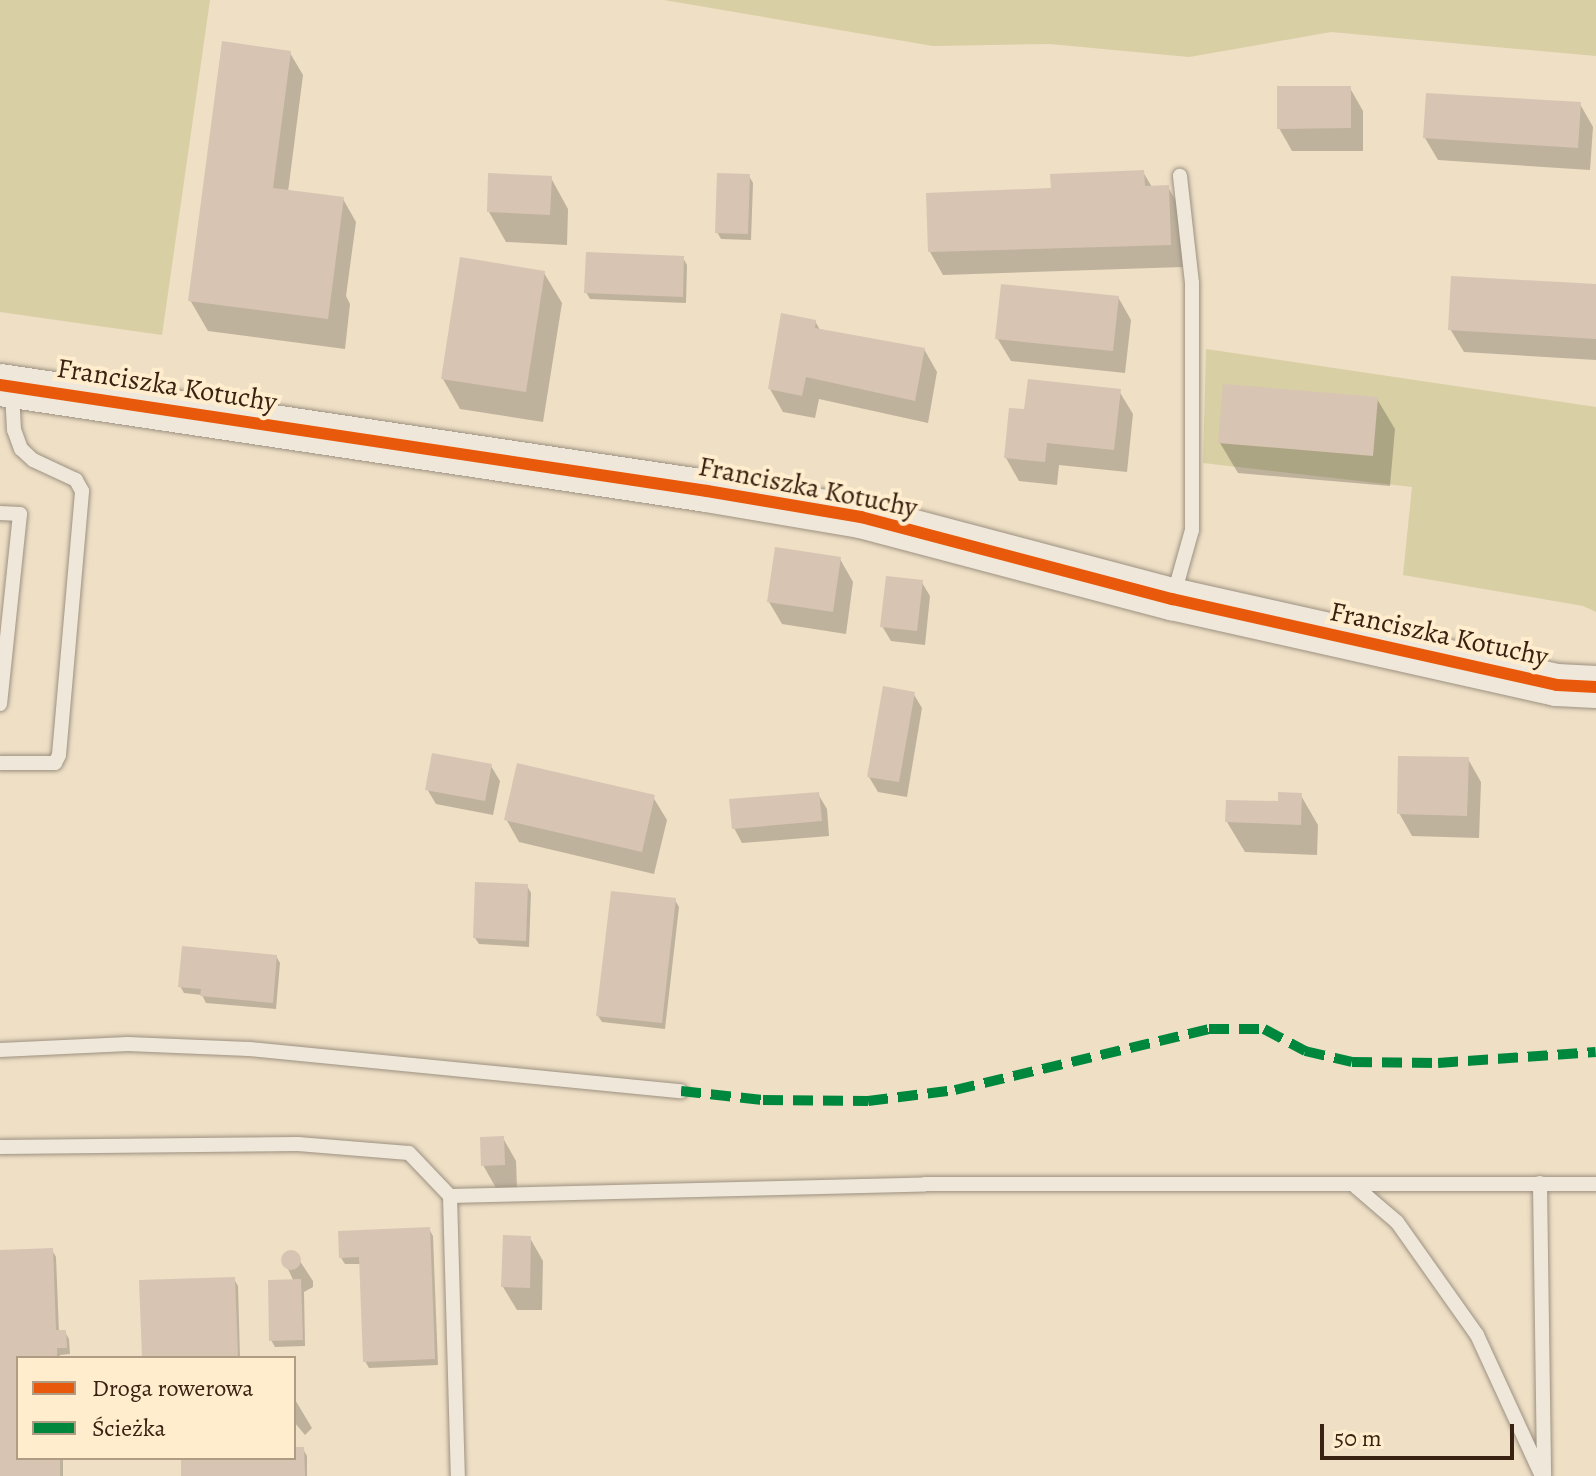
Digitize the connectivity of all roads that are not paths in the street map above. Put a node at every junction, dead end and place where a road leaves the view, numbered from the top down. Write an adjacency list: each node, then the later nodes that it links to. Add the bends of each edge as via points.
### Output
1 (1180, 176): 4 (lane, via 1192,283 1192,530)
2 (6, 386): 4 (street, Franciszka Kotuchy, via 861,517); 8 (lane, via 21,449 76,480 82,491 59,755 55,763)
3 (0, 513): 6 (lane, via 20,514)
4 (1172, 599): 5 (street, Franciszka Kotuchy)
5 (1577, 686): 7 (street, Franciszka Kotuchy)
6 (0, 704)
7 (1596, 714)
8 (0, 763)
9 (0, 1050): 10 (lane, via 128,1044 249,1049)
10 (681, 1091)
11 (0, 1147): 15 (lane, via 298,1144 409,1153)
12 (1540, 1183): 13 (lane); 14 (lane); 17 (lane)
13 (1596, 1184)
14 (1356, 1187): 15 (lane, via 925,1184); 17 (lane, via 1397,1222 1477,1335)
15 (450, 1196): 16 (lane)
16 (458, 1476)
17 (1543, 1476)

